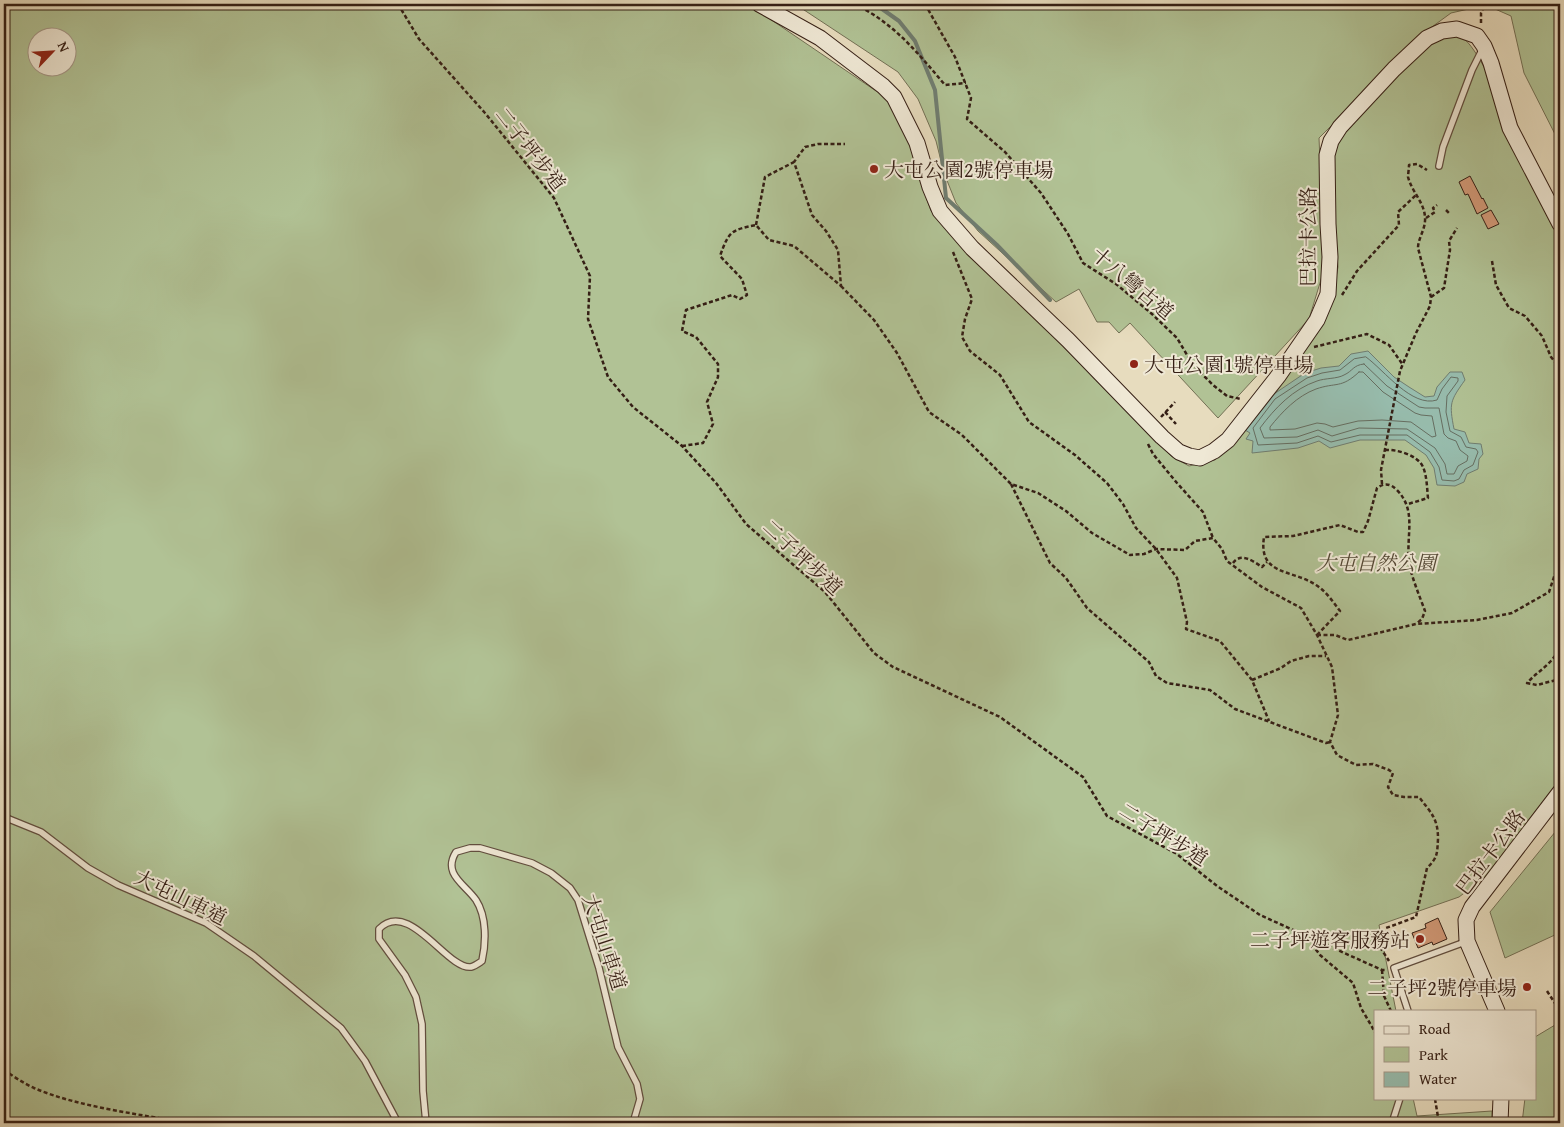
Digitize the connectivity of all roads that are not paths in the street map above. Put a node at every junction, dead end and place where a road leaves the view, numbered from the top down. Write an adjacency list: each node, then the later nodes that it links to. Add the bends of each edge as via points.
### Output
1 (759, 4): 2 (main road, 巴拉卡公路, via 820,38 894,97 917,143 940,212 972,248 1179,452 1200,458 1214,451 1240,427 1317,320 1328,294 1327,155 1340,127 1427,38 1457,28)
2 (1480, 41): 3 (lane); 4 (main road, via 1491,63 1510,128)
3 (1439, 166)
4 (1560, 224)
5 (1560, 792): 7 (main road, 巴拉卡公路, via 1472,907 1466,920)
6 (4, 817): 12 (lane, 大屯山車道, via 41,832 88,868 118,885 206,923 254,956 341,1028 365,1061)
7 (1467, 941): 8 (lane, via 1394,968); 9 (main road)
8 (1408, 1010)
9 (1497, 1010)
10 (1399, 1100): 15 (lane)
11 (1501, 1100): 16 (main road)
12 (398, 1123)
13 (426, 1123): 14 (lane, 大屯山車道, via 422,1024 416,997 379,939 378,929 385,922 395,920 414,927 462,966 472,967 482,961 485,947 483,918 476,901 452,873 451,860 456,852 480,848 532,863 551,873 570,888 578,900 600,968 618,1046 637,1084 640,1099)
14 (633, 1123)
15 (1392, 1123)
16 (1500, 1123)

